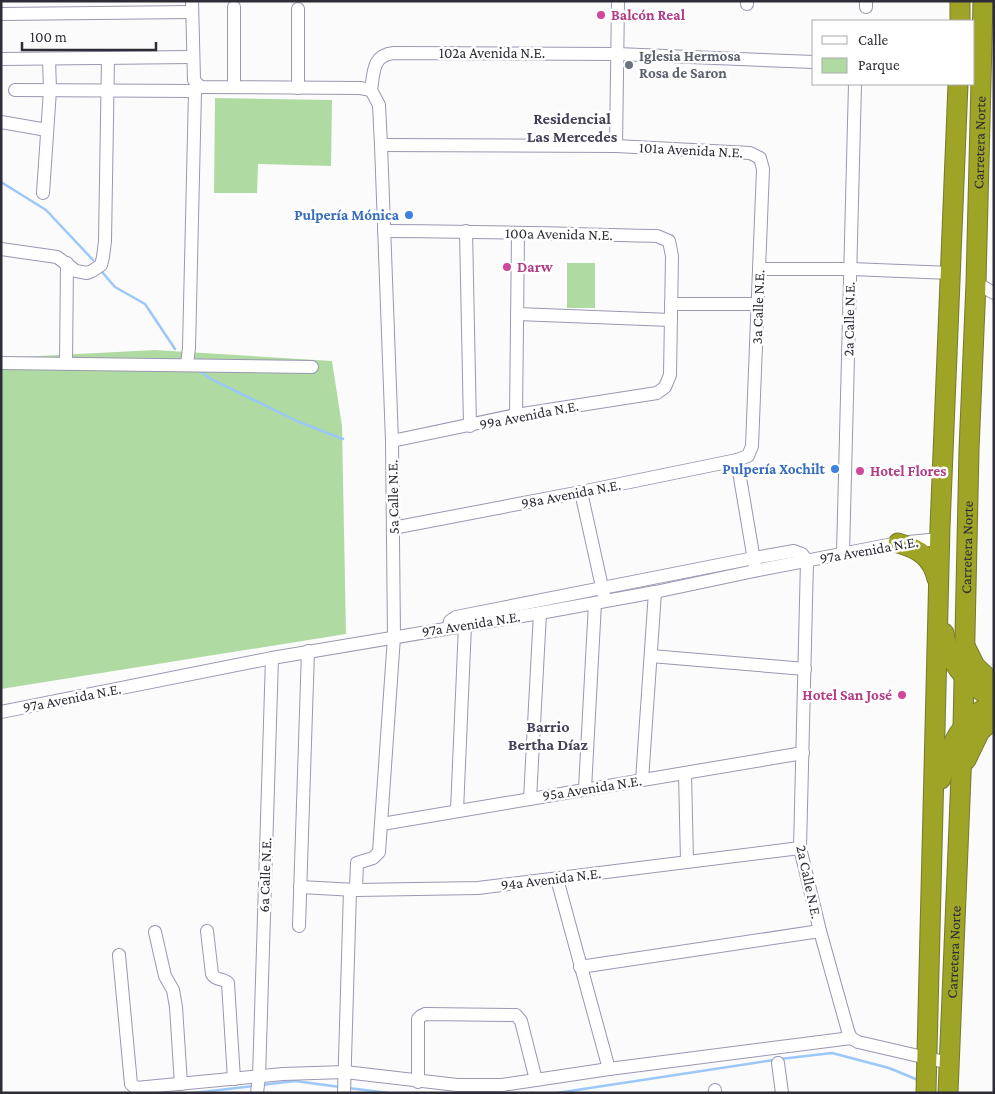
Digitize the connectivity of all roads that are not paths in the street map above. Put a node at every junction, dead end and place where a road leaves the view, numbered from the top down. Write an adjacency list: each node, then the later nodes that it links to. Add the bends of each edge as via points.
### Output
1 (618, 1): 10 (street)
2 (960, 1): 8 (highway)
3 (983, 1): 9 (highway, Carretera Norte)
4 (192, 6): 7 (street); 11 (street)
5 (234, 7): 18 (street)
6 (298, 9): 20 (street)
7 (1, 14)
8 (960, 20)
9 (988, 25): 39 (highway, Carretera Norte)
10 (617, 54): 15 (street, 102a Avenida N.E.); 23 (street, 102a Avenida N.E., via 386,53 378,58 375,65); 28 (street)
11 (192, 57): 12 (street); 19 (street)
12 (108, 58): 13 (street); 24 (street)
13 (49, 59): 14 (street); 22 (street)
14 (1, 60)
15 (812, 62)
16 (855, 85): 37 (street, 2a Calle N.E.)
17 (958, 85): 38 (highway, Carretera Norte)
18 (234, 87): 19 (street); 20 (street)
19 (197, 88): 24 (street); 47 (street)
20 (298, 88): 23 (street)
21 (15, 90): 22 (street)
22 (50, 90): 24 (street); 26 (street)
23 (372, 90): 27 (street, 5a Calle N.E., via 379,105)
24 (107, 91): 35 (street, via 103,257 100,265 87,274 76,271)
25 (1, 122): 26 (street)
26 (47, 130): 30 (street)
27 (381, 145): 28 (street, 101a Avenida N.E.); 31 (street, 5a Calle N.E.)
28 (616, 146): 29 (street, 101a Avenida N.E., via 750,152)
29 (760, 158): 36 (street, 3a Calle N.E., via 763,169)
30 (43, 193)
31 (384, 231): 32 (street, 100a Avenida N.E.); 51 (street, 5a Calle N.E.)
32 (466, 231): 33 (street, 100a Avenida N.E.); 50 (street)
33 (518, 234): 41 (street, 100a Avenida N.E., via 656,236 669,240); 43 (street)
34 (1, 249): 35 (street, via 57,257)
35 (67, 263): 46 (street)
36 (759, 269): 37 (street); 42 (street, 3a Calle N.E.)
37 (851, 269): 38 (street); 59 (street, 2a Calle N.E.)
38 (951, 273): 55 (highway, Carretera Norte)
39 (976, 283): 40 (street); 52 (highway, Carretera Norte)
40 (994, 293)
41 (671, 304): 42 (street); 44 (street)
42 (758, 304): 53 (street, 3a Calle N.E., via 752,446)
43 (517, 314): 44 (street); 49 (street)
44 (671, 320): 49 (street, 99a Avenida N.E., via 670,375 665,387 656,393)
45 (1, 363): 46 (street)
46 (66, 363): 47 (street)
47 (187, 364): 48 (street)
48 (312, 367)
49 (516, 415): 50 (street, 99a Avenida N.E.)
50 (470, 426): 51 (street, 99a Avenida N.E.)
51 (392, 441): 56 (street, 5a Calle N.E.)
52 (968, 450): 57 (highway, via 959,468 956,520 950,532); 70 (highway, Carretera Norte)
53 (742, 458): 54 (street, 98a Avenida N.E.); 61 (street)
54 (582, 492): 56 (street, 98a Avenida N.E.); 63 (street)
55 (942, 494): 57 (highway, Carretera Norte); 58 (highway, via 932,528)
56 (393, 528): 69 (street, 5a Calle N.E.)
57 (940, 539): 58 (street, 97a Avenida N.E.); 62 (highway, Carretera Norte); 70 (highway, via 954,558 955,619)
58 (906, 542): 59 (street, 97a Avenida N.E.); 62 (highway, via 928,558)
59 (844, 553): 60 (street, 97a Avenida N.E.)
60 (807, 561): 61 (street, 97a Avenida N.E.); 74 (street, 2a Calle N.E.)
61 (755, 564): 63 (street); 64 (street, 97a Avenida N.E.)
62 (939, 587): 75 (highway, via 947,648); 89 (highway, Carretera Norte)
63 (602, 588): 65 (street); 68 (street, via 456,617 450,621)
64 (655, 592): 65 (street, 97a Avenida N.E.); 72 (street)
65 (600, 602): 66 (street, 97a Avenida N.E.); 86 (street)
66 (540, 613): 67 (street, 97a Avenida N.E.); 87 (street)
67 (465, 625): 68 (street, 97a Avenida N.E.); 88 (street)
68 (449, 628): 69 (street, 97a Avenida N.E.)
69 (394, 637): 71 (street, 97a Avenida N.E.); 90 (street, 5a Calle N.E.)
70 (965, 647): 75 (highway, Carretera Norte); 76 (highway, via 975,666)
71 (308, 651): 73 (street, 97a Avenida N.E.); 94 (street)
72 (651, 656): 74 (street); 85 (street)
73 (272, 658): 79 (street, 97a Avenida N.E.); 107 (street, 6a Calle N.E.)
74 (805, 669): 82 (street, 2a Calle N.E.)
75 (964, 677): 77 (highway); 81 (highway, Carretera Norte)
76 (994, 684)
77 (994, 699)
78 (994, 704): 81 (highway, via 978,712)
79 (1, 712)
80 (994, 719): 83 (highway, via 976,737)
81 (963, 727): 83 (highway, Carretera Norte); 89 (highway, via 947,757)
82 (803, 753): 84 (street, 95a Avenida N.E.); 91 (street, 2a Calle N.E.)
83 (961, 772): 104 (highway, Carretera Norte)
84 (685, 773): 85 (street, 95a Avenida N.E.); 92 (street)
85 (642, 780): 86 (street, 95a Avenida N.E.)
86 (586, 789): 87 (street, 95a Avenida N.E.)
87 (530, 798): 88 (street, 95a Avenida N.E.)
88 (457, 811): 90 (street, 95a Avenida N.E.)
89 (932, 822): 103 (highway, Carretera Norte)
90 (382, 824): 95 (street, 5a Calle N.E., via 378,854 357,863)
91 (800, 848): 92 (street, 94a Avenida N.E.); 98 (street, 2a Calle N.E.)
92 (687, 862): 93 (street, 94a Avenida N.E.)
93 (557, 878): 95 (street, 94a Avenida N.E., via 478,888); 101 (street)
94 (300, 887): 95 (street, 94a Avenida N.E.); 96 (street)
95 (353, 890): 110 (street)
96 (299, 926)
97 (208, 931): 108 (street, via 212,974 228,983)
98 (820, 931): 101 (street); 102 (street, 2a Calle N.E.)
99 (155, 932): 112 (street, via 165,976 173,988)
100 (119, 955): 112 (street, via 132,1086)
101 (580, 967): 106 (street)
102 (851, 1038): 103 (street); 106 (street)
103 (927, 1058): 104 (street); 115 (highway, Carretera Norte)
104 (949, 1063): 116 (highway, Carretera Norte)
105 (778, 1064): 114 (street)
106 (609, 1069): 109 (street)
107 (259, 1076): 108 (street); 110 (street); 113 (street, 6a Calle N.E.)
108 (234, 1079): 112 (street)
109 (536, 1080): 111 (street, via 502,1085); 111 (street, via 519,1018 514,1014 425,1014 418,1020)
110 (344, 1082): 111 (street)
111 (418, 1082)
112 (181, 1084)
113 (257, 1093)
114 (782, 1093)
115 (926, 1093)
116 (948, 1093)

